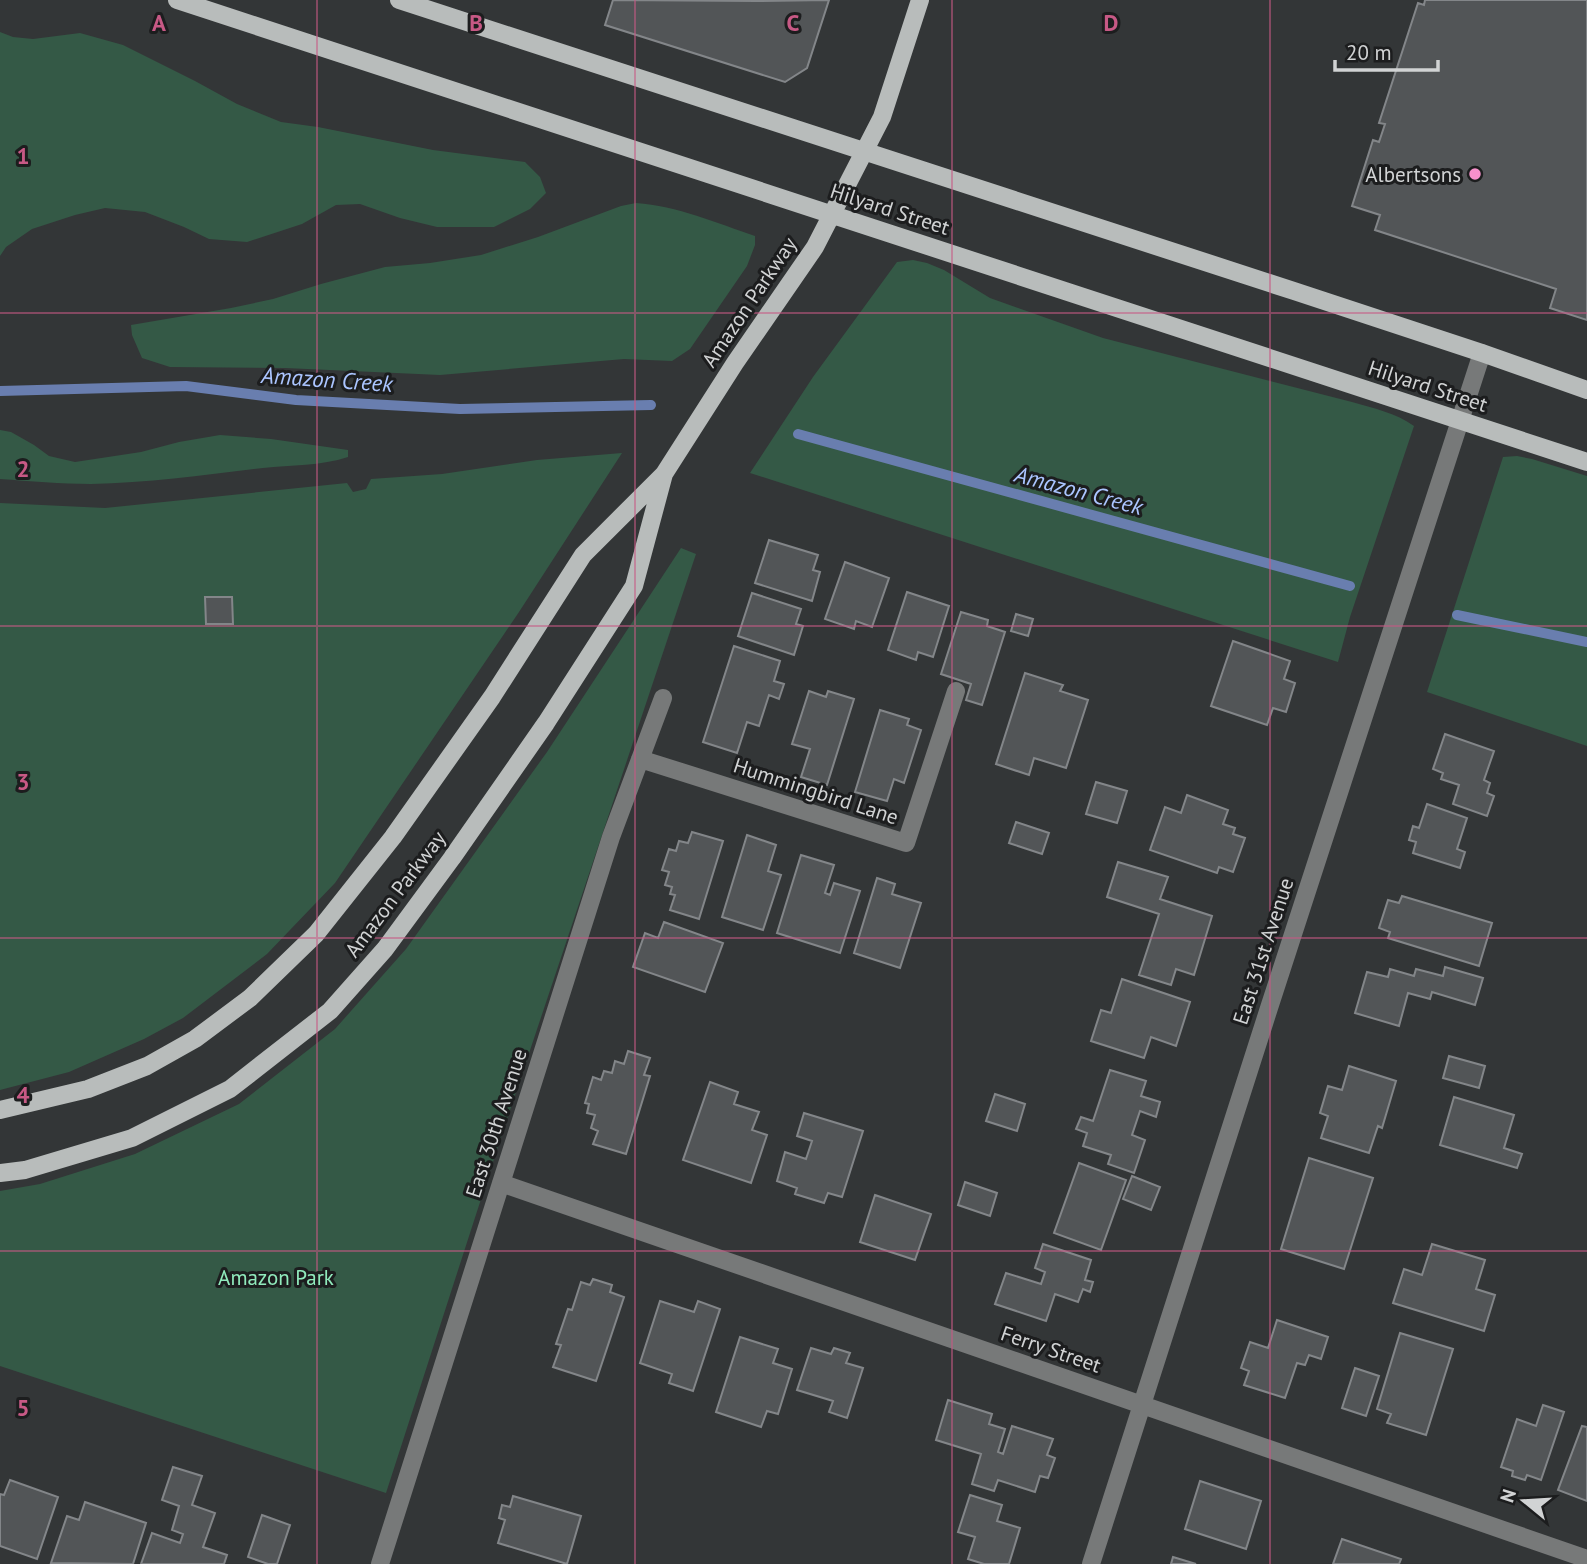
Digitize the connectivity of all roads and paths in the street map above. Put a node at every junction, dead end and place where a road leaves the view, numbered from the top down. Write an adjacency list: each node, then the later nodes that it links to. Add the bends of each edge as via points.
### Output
1 (177, 0): 5 (main road, Hilyard Street)
2 (399, 0): 4 (main road)
3 (920, 0): 4 (main road, via 882,117)
4 (865, 151): 5 (main road, Amazon Parkway); 6 (main road)
5 (831, 214): 8 (main road, Hilyard Street); 10 (main road, Amazon Parkway, via 815,247)
6 (1482, 353): 7 (main road); 8 (street, East 31st Avenue)
7 (1587, 390)
8 (1460, 421): 9 (main road, Hilyard Street); 17 (street, East 31st Avenue)
9 (1587, 462)
10 (664, 474): 14 (main road, Amazon Parkway, via 583,555 492,697 393,837 316,934 250,998 195,1040 148,1066 88,1089); 15 (main road, Amazon Parkway, via 634,586 452,858 385,949 330,1011 230,1089 132,1138 25,1170)
11 (956, 691): 13 (street, Hummingbird Lane, via 906,843)
12 (663, 698): 13 (street, East 30th Avenue)
13 (640, 759): 16 (street, East 30th Avenue)
14 (0, 1110)
15 (0, 1173)
16 (501, 1183): 17 (street, Ferry Street); 19 (street, East 30th Avenue)
17 (1142, 1405): 18 (street, Ferry Street); 20 (street, East 31st Avenue)
18 (1587, 1559)
19 (380, 1564)
20 (1091, 1564)

